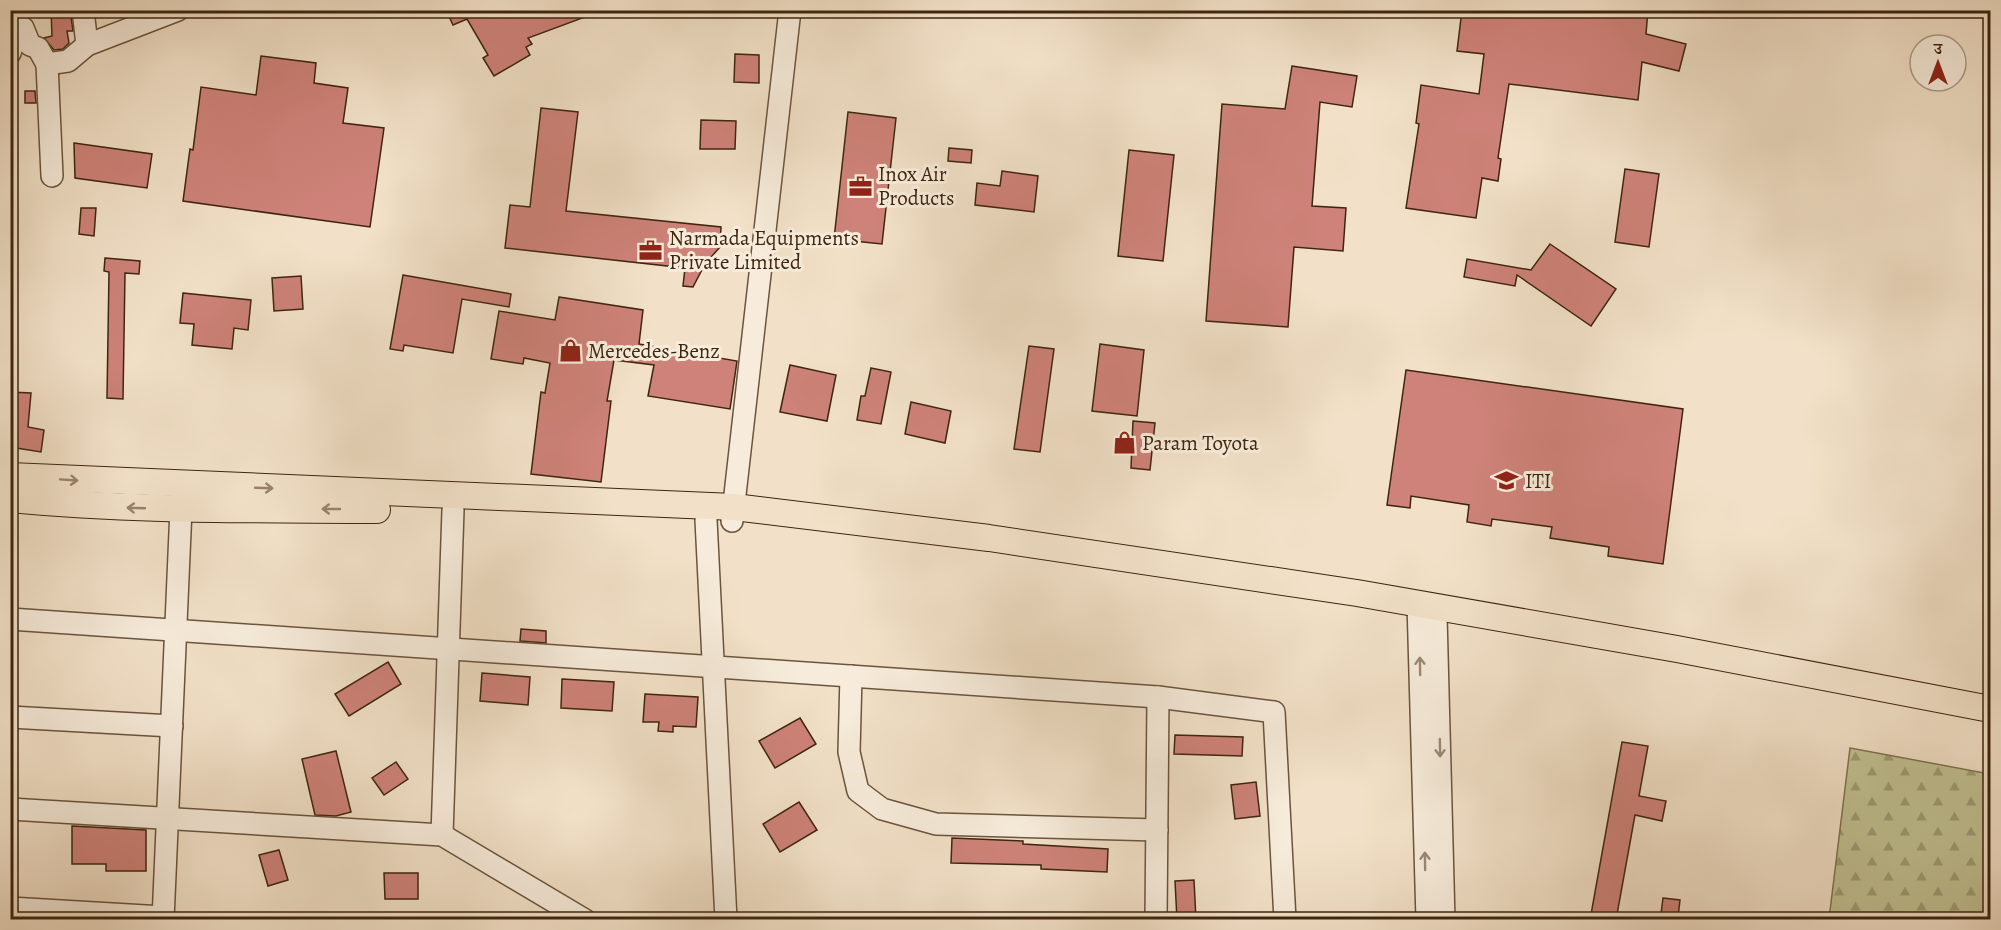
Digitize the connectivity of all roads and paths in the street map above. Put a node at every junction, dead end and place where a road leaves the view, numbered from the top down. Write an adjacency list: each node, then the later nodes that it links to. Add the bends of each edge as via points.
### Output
1 (83, 10): 5 (street)
2 (178, 10): 5 (street)
3 (790, 10): 13 (street)
4 (15, 25): 6 (street); 7 (street, via 25,32 30,45 40,50)
5 (87, 45): 7 (street, via 68,61)
6 (10, 53)
7 (47, 64): 8 (street)
8 (52, 176)
9 (10, 476): 13 (main road, one-way to 13)
10 (10, 499): 11 (main road, one-way to 10)
11 (181, 509): 12 (main road, one-way to 11); 17 (street)
12 (453, 510): 14 (main road); 18 (street)
13 (733, 514): 14 (main road); 15 (main road)
14 (706, 520): 19 (street)
15 (1428, 610): 22 (main road); 24 (main road); 36 (street, one-way to 15); 37 (street, one-way to 37)
16 (10, 619): 17 (street)
17 (177, 630): 18 (street); 25 (street)
18 (448, 649): 19 (street); 29 (street)
19 (712, 667): 20 (street); 33 (street)
20 (851, 676): 21 (street); 28 (street, via 849,752 858,791 882,809 936,824)
21 (1158, 697): 28 (street); 35 (street, via 1274,712)
22 (1990, 709)
23 (10, 717): 25 (street)
24 (1990, 719)
25 (172, 726): 27 (street)
26 (10, 809): 27 (street)
27 (168, 817): 29 (street); 31 (street)
28 (1157, 830): 34 (street)
29 (442, 835): 32 (street)
30 (10, 908): 31 (street)
31 (163, 918)
32 (585, 920)
33 (726, 920)
34 (1156, 920)
35 (1285, 920)
36 (1427, 920)
37 (1444, 920)

